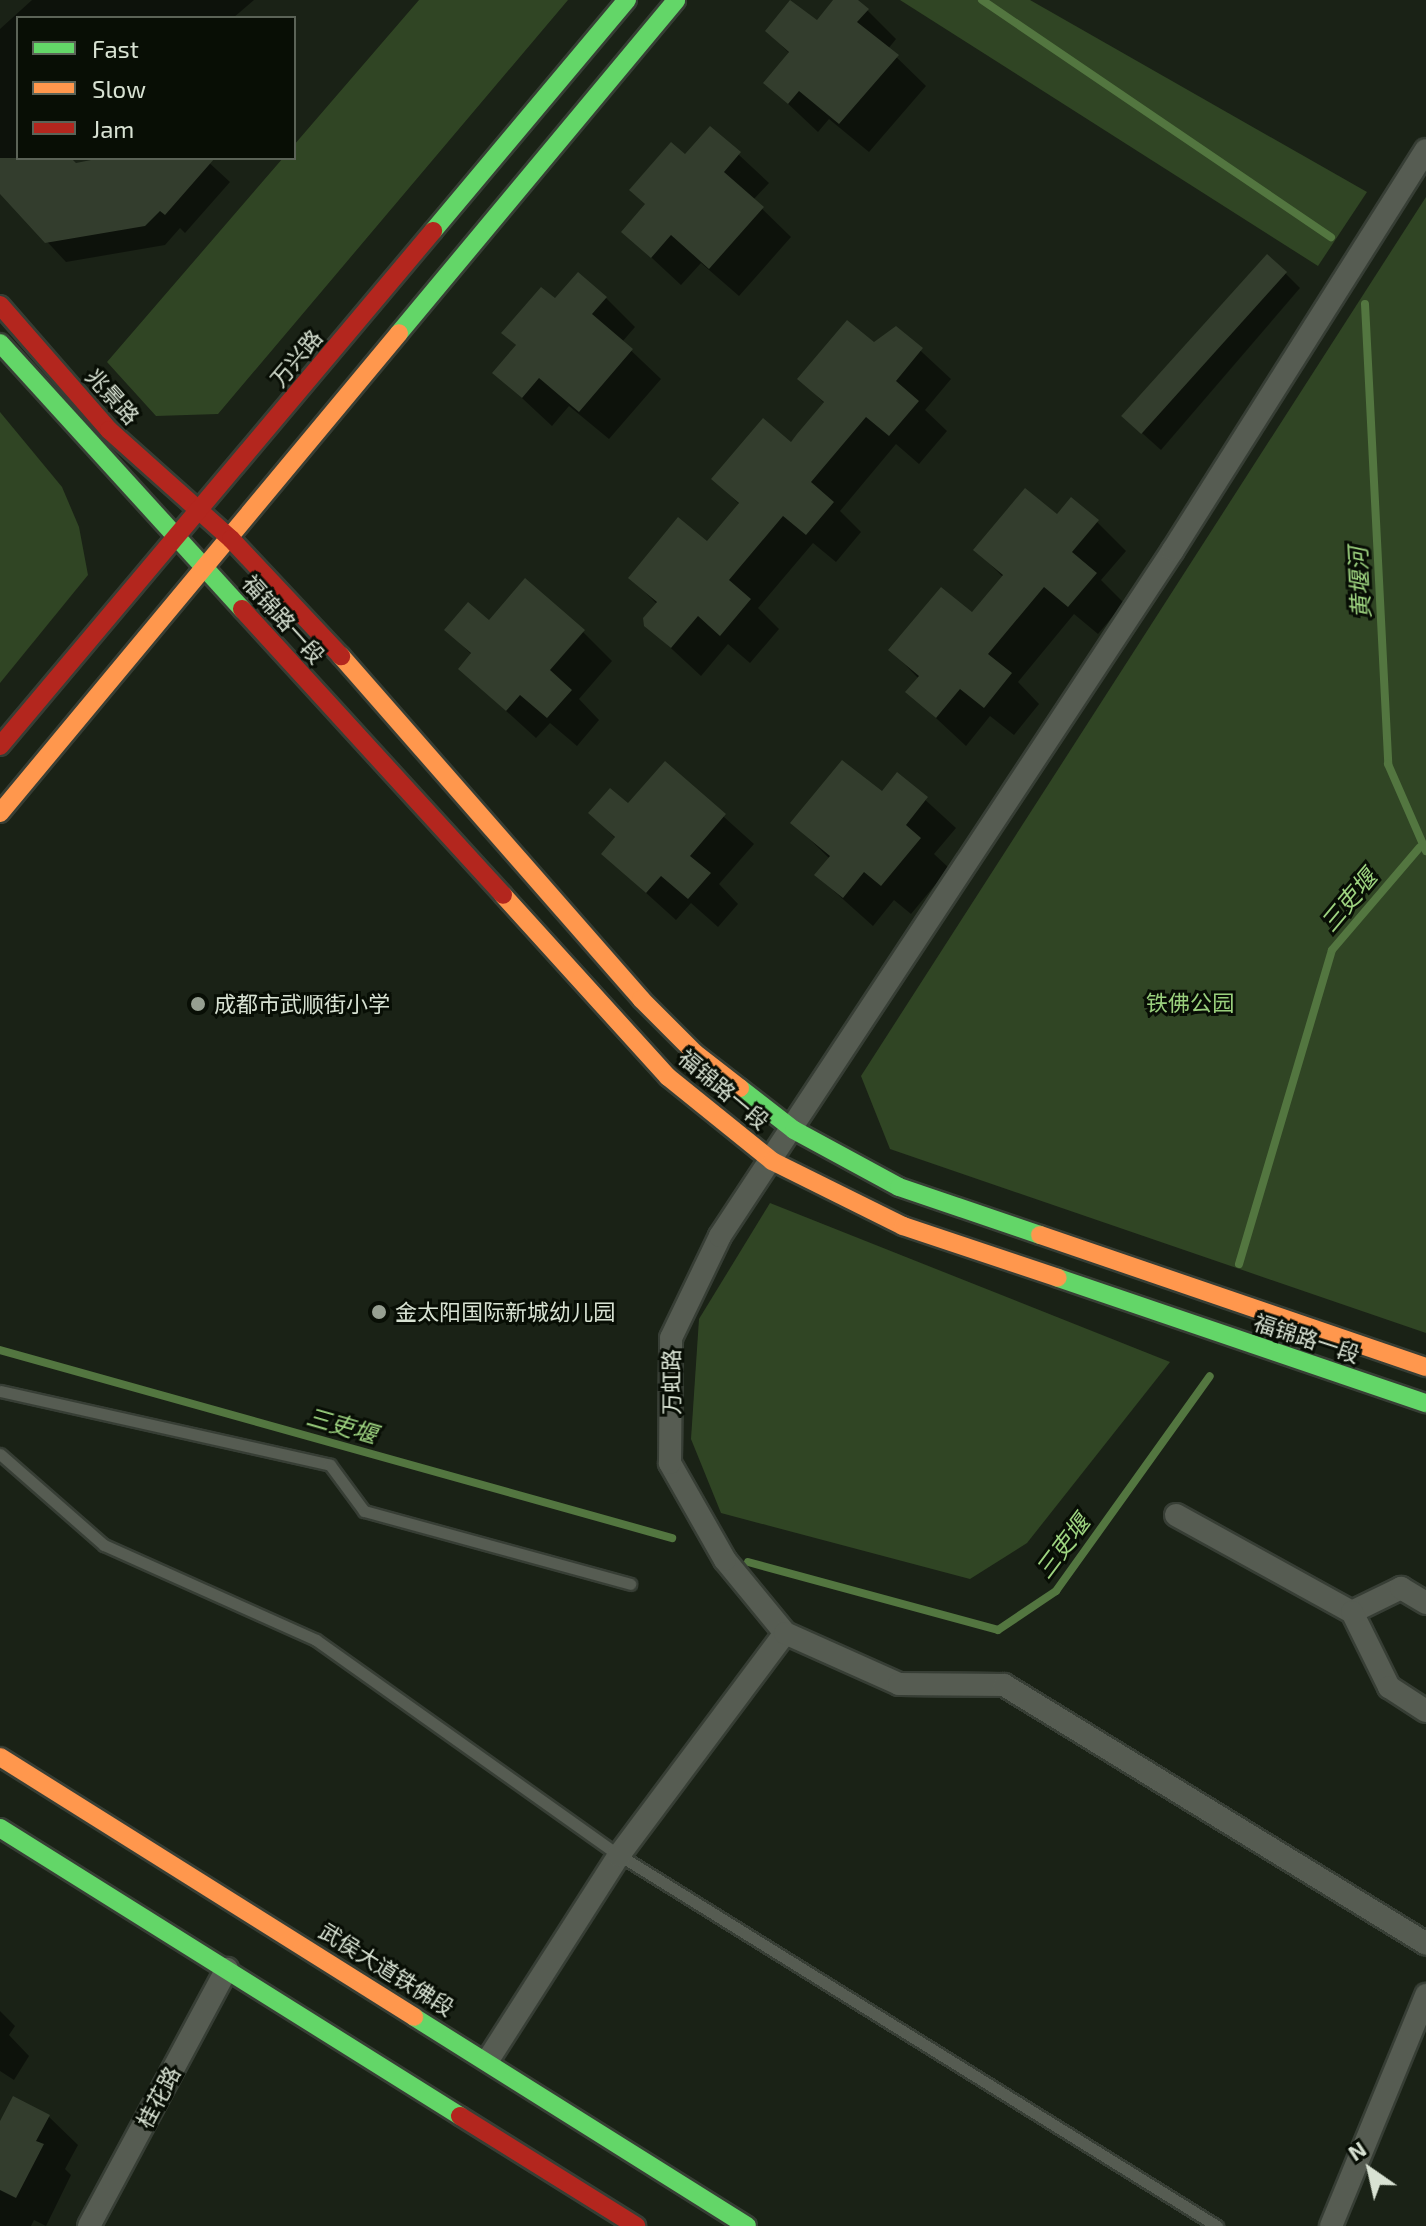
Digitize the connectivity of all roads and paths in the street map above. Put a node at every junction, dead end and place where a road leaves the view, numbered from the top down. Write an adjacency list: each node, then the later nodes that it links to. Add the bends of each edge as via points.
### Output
1 (627, 0): 6 (main road, 万兴路)
2 (676, 0): 8 (main road)
3 (1426, 150): 12 (street, 万虹路, via 1165,563)
4 (0, 305): 6 (main road, 兆景路, via 109,430)
5 (0, 343): 7 (main road)
6 (197, 513): 7 (main road, 万兴路); 8 (main road, 福锦路一段)
7 (175, 538): 9 (main road, 福锦路一段); 10 (main road, 万兴路)
8 (231, 539): 9 (main road); 12 (main road, 福锦路一段, via 325,638 641,999 695,1053)
9 (205, 569): 11 (main road); 13 (main road, 福锦路一段, via 668,1077)
10 (0, 746)
11 (0, 813)
12 (794, 1130): 13 (street, 万虹路); 14 (main road, 福锦路一段, via 899,1187)
13 (772, 1161): 16 (main road, 福锦路一段, via 903,1226); 22 (street, 万虹路, via 720,1236 671,1338 670,1463 725,1560)
14 (1426, 1367)
15 (0, 1391): 19 (lane, via 330,1465 364,1511)
16 (1426, 1403)
17 (0, 1454): 26 (lane, via 104,1545 316,1640)
18 (1176, 1515): 21 (street)
19 (630, 1584)
20 (1426, 1603): 21 (street, via 1401,1588)
21 (1352, 1612): 23 (street, via 1389,1687)
22 (785, 1633): 26 (street); 27 (street, via 899,1684 1004,1685)
23 (1426, 1711)
24 (0, 1757): 30 (main road, 武侯大道铁佛段)
25 (0, 1828): 28 (main road)
26 (619, 1855): 30 (street); 34 (lane)
27 (1426, 1944)
28 (227, 1969): 31 (street, 桂花路); 32 (main road)
29 (1426, 1995): 35 (street)
30 (488, 2060): 33 (main road, 武侯大道铁佛段)
31 (89, 2226)
32 (636, 2226)
33 (747, 2226)
34 (1217, 2226)
35 (1331, 2226)

